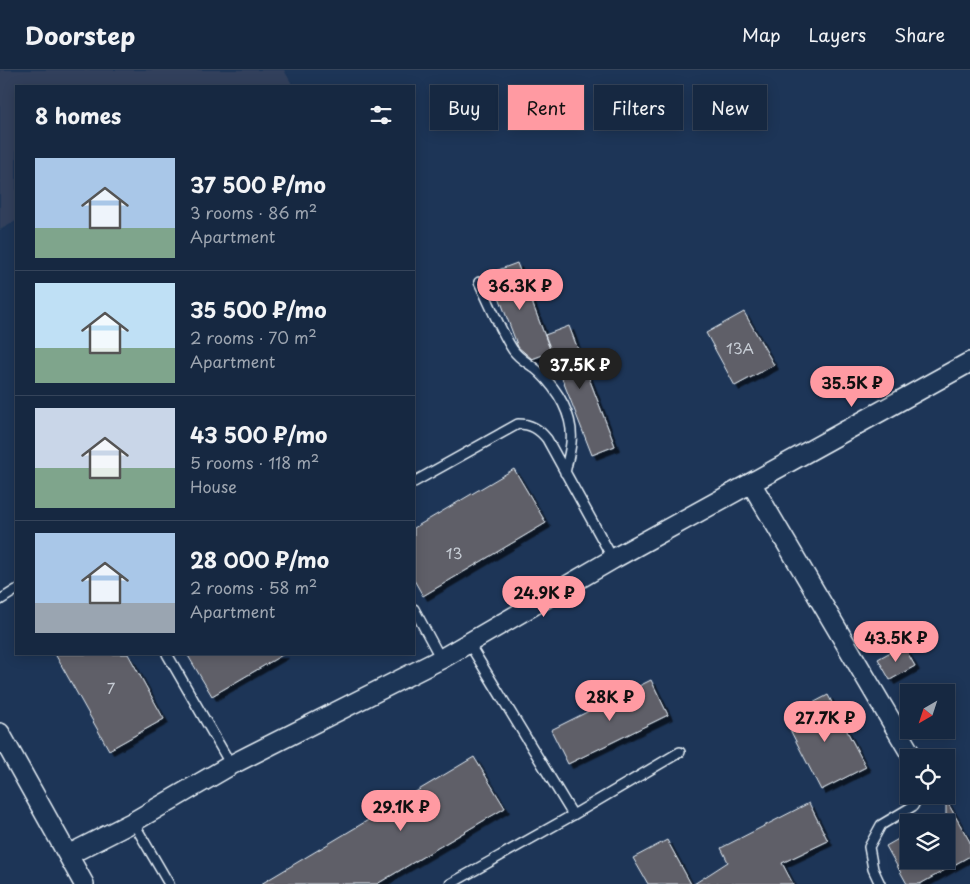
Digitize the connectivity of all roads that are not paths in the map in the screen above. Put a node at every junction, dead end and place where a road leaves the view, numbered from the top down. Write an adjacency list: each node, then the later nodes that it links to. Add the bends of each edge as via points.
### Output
1 (479, 282): 3 (lane, via 513,349 522,361 538,370 562,400 568,415 571,441)
2 (970, 362): 5 (street)
3 (565, 472): 4 (lane, via 541,432 518,424); 6 (lane)
4 (415, 481)
5 (751, 484): 6 (street); 14 (street)
6 (613, 559): 10 (street)
7 (15, 591): 8 (lane)
8 (0, 600)
9 (415, 611): 12 (lane)
10 (468, 642): 12 (street); 18 (lane)
11 (168, 655): 16 (lane)
12 (441, 659): 16 (street)
13 (0, 733): 20 (street)
14 (908, 749)
15 (680, 752): 18 (lane)
16 (231, 765): 19 (street)
17 (914, 804): 24 (lane, via 881,825 869,847 873,870)
18 (573, 815): 23 (lane)
19 (132, 822): 20 (street); 22 (lane)
20 (68, 855): 21 (street)
21 (84, 884)
22 (169, 884)
23 (450, 884)
24 (880, 884)

